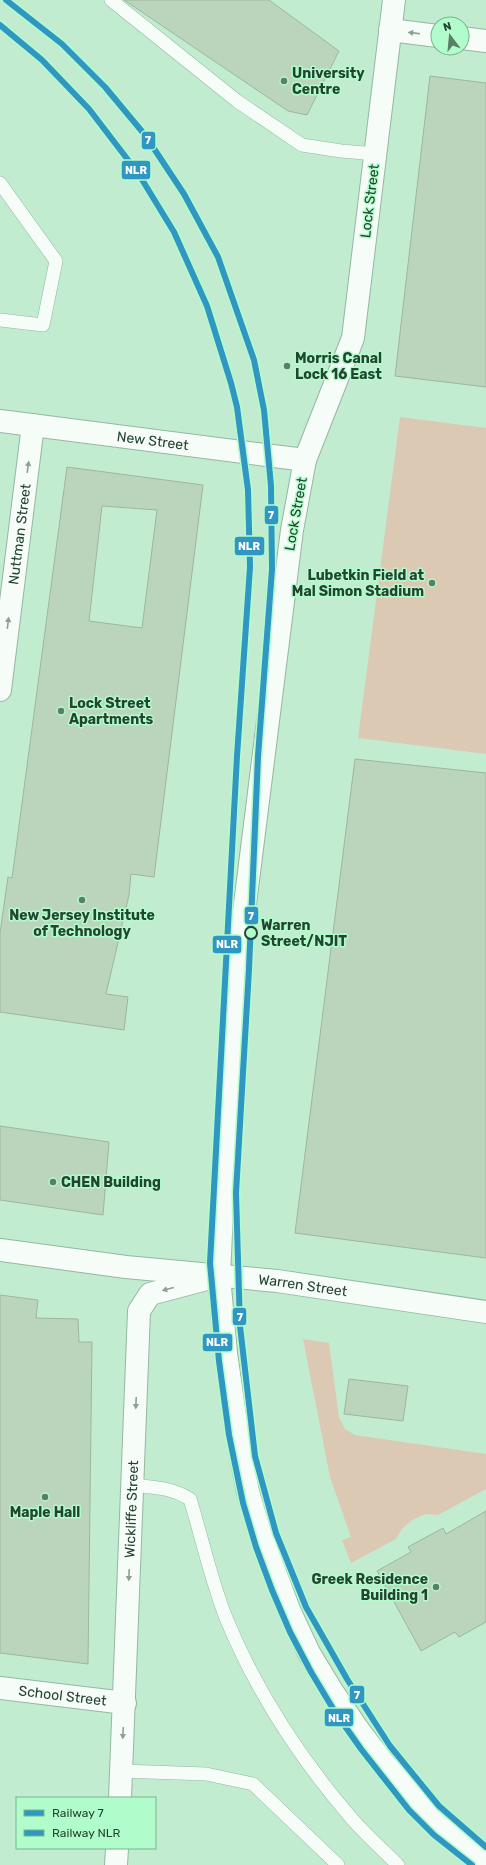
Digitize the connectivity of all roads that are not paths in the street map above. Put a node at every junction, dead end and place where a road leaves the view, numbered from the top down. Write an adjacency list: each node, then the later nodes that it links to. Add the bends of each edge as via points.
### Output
1 (111, 0): 7 (lane, via 238,101 302,145)
2 (394, 0): 3 (main road, Lock Street)
3 (390, 30): 4 (main road, one-way to 3); 7 (main road, Lock Street)
4 (430, 35)
5 (470, 39): 6 (main road)
6 (486, 41)
7 (376, 154): 12 (main road, Lock Street, via 353,338)
8 (0, 183): 9 (lane, via 56,261 43,325)
9 (0, 320)
10 (0, 421): 11 (main road, New Street)
11 (33, 425): 12 (main road, New Street); 13 (main road, Nuttman Street, one-way to 11)
12 (305, 460): 15 (main road, Lock Street, via 292,530 240,944 229,1061)
13 (0, 690)
14 (0, 1250): 15 (main road, Warren Street, via 126,1267)
15 (219, 1276): 16 (main road, Warren Street); 17 (main road, Wickliffe Street, one-way to 17, via 150,1294 139,1311); 23 (main road, Lock Street, via 227,1361 248,1492 264,1546 290,1612 309,1653 332,1691 382,1761 419,1802)
16 (486, 1312)
17 (133, 1486): 19 (main road, Wickliffe Street, one-way to 19); 26 (lane, via 167,1488 190,1499 226,1616 239,1647 275,1713 304,1758 353,1820)
18 (0, 1688): 19 (main road, School Street)
19 (124, 1703): 20 (main road, Wickliffe Street, one-way to 20)
20 (121, 1771): 21 (main road, Wickliffe Street); 25 (lane, via 206,1774 253,1784)
21 (120, 1797)
22 (117, 1849): 24 (main road)
23 (486, 1859)
24 (116, 1865)
25 (338, 1865)
26 (398, 1865)

